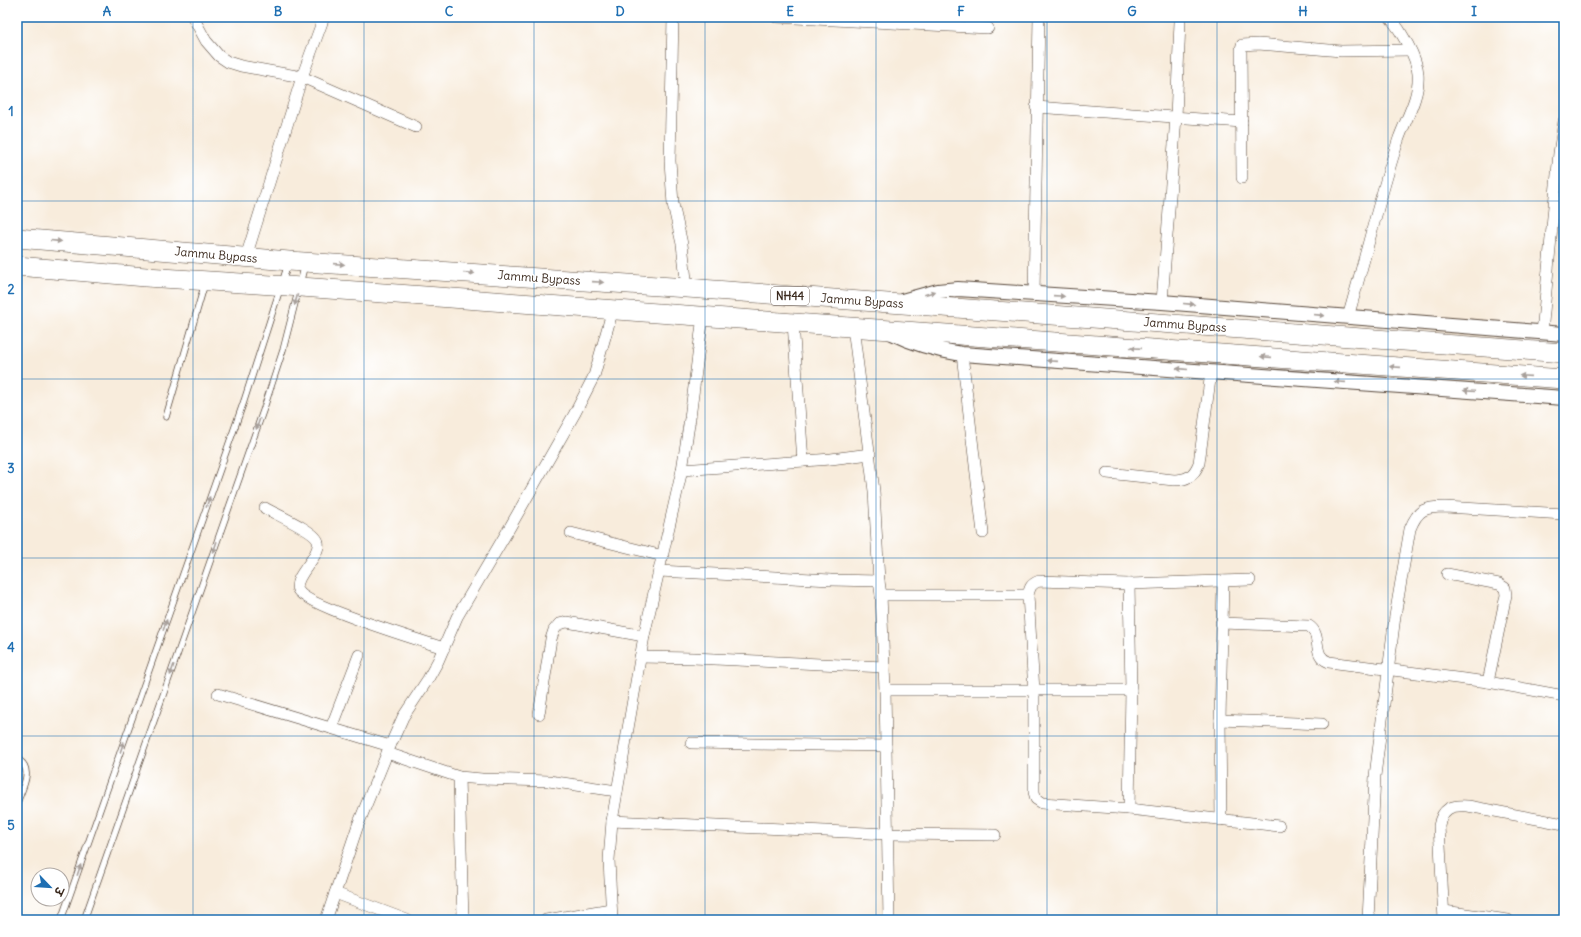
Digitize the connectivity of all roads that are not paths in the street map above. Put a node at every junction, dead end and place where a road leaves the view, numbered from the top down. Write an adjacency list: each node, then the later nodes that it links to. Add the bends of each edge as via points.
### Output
1 (193, 17): 12 (street, via 206,42 228,62)
2 (324, 17): 12 (street)
3 (673, 17): 25 (street, via 670,183 682,244)
4 (776, 17): 7 (street)
5 (1038, 17): 13 (street)
6 (1390, 17): 11 (street)
7 (818, 18): 8 (street)
8 (941, 21): 10 (street)
9 (1180, 22): 14 (street)
10 (988, 28)
11 (1410, 50): 16 (street, via 1341,51 1242,45); 31 (street, via 1418,73 1418,83 1398,141)
12 (302, 77): 17 (street); 20 (street)
13 (1036, 107): 14 (street); 26 (street)
14 (1176, 117): 16 (street); 27 (street)
15 (1564, 121): 35 (street)
16 (1242, 122): 18 (street)
17 (416, 127)
18 (1242, 178)
19 (17, 238): 20 (highway, Jammu Bypass / NH44, one-way to 20)
20 (246, 257): 21 (highway, Jammu Bypass / NH44)
21 (298, 262): 24 (lane); 24 (lane); 25 (highway, Jammu Bypass / NH44, one-way to 25)
22 (17, 266): 23 (highway, NH44)
23 (206, 281): 24 (highway, NH44); 42 (lane)
24 (290, 286): 29 (highway, NH44); 94 (lane, one-way to 24, via 241,408); 95 (lane, one-way to 95, via 283,350)
25 (687, 288): 28 (highway, Jammu Bypass / NH44)
26 (1034, 294): 27 (street, one-way to 27); 28 (street, one-way to 26, via 938,290)
27 (1162, 302): 31 (street, one-way to 31)
28 (892, 303): 37 (highway, Jammu Bypass / NH44)
29 (613, 310): 30 (highway, NH44); 62 (street, via 591,382 546,466 457,617)
30 (703, 316): 32 (highway, NH44); 45 (street)
31 (1348, 317): 35 (street)
32 (793, 322): 33 (highway, NH44); 44 (street)
33 (853, 327): 34 (highway, NH44); 43 (street)
34 (884, 329): 38 (street, via 910,342); 40 (highway, NH44, one-way to 34)
35 (1542, 333): 36 (street)
36 (1564, 334)
37 (1564, 353)
38 (962, 354): 39 (street, one-way to 38); 50 (street)
39 (1211, 372): 41 (street, one-way to 39); 46 (street, via 1196,472 1183,480)
40 (1564, 379)
41 (1564, 398)
42 (166, 417)
43 (870, 454): 44 (street); 56 (street)
44 (803, 461): 45 (street)
45 (682, 470): 51 (street)
46 (1107, 473)
47 (265, 508): 62 (street, via 306,530 318,541 317,551 298,581 298,592 334,610)
48 (1564, 514): 66 (street, via 1445,507 1431,507 1420,511 1410,529)
49 (571, 533): 51 (street)
50 (984, 533)
51 (663, 556): 52 (street)
52 (659, 571): 56 (street); 61 (street)
53 (1447, 574): 67 (street, via 1499,584 1505,588 1506,595)
54 (1222, 580): 55 (street); 57 (street); 60 (street)
55 (1250, 580)
56 (879, 581): 58 (street)
57 (1129, 584): 59 (street, via 1039,581 1033,583); 69 (street)
58 (881, 595): 59 (street); 65 (street)
59 (1028, 595): 70 (street)
60 (1221, 623): 66 (street, via 1308,626 1313,629 1319,655 1325,660); 74 (street)
61 (644, 636): 64 (street); 73 (street, via 567,622 559,624 554,630)
62 (444, 648): 79 (street, via 428,679 403,717)
63 (359, 655): 76 (street)
64 (640, 657): 65 (street); 82 (street)
65 (884, 667): 68 (street)
66 (1388, 670): 67 (street); 101 (street, via 1375,776)
67 (1488, 682): 72 (street)
68 (885, 690): 70 (street); 78 (street)
69 (1131, 690): 70 (street); 84 (street)
70 (1034, 691): 84 (street, via 1036,799 1042,803)
71 (218, 694): 76 (street)
72 (1564, 696)
73 (539, 714)
74 (1220, 720): 75 (street); 85 (street)
75 (1322, 724)
76 (331, 728): 79 (street)
77 (691, 743): 78 (street)
78 (886, 746): 89 (street)
79 (388, 749): 81 (street); 91 (street)
80 (17, 759): 83 (lane, via 26,767 26,778)
81 (460, 777): 82 (street, via 549,781); 98 (street)
82 (617, 791): 86 (street)
83 (17, 803)
84 (1129, 809): 85 (street)
85 (1221, 820): 88 (street)
86 (612, 821): 89 (street); 92 (street, via 609,860)
87 (1564, 824): 93 (street, via 1468,806 1450,807 1440,818 1439,826)
88 (1279, 826)
89 (888, 834): 90 (street); 100 (street)
90 (995, 835)
91 (335, 893): 96 (street); 97 (street)
92 (611, 914): 99 (street)
93 (1444, 915): 102 (street)
94 (61, 920)
95 (84, 920)
96 (326, 920)
97 (407, 920)
98 (463, 920)
99 (546, 920)
100 (889, 920)
101 (1368, 920)
102 (1508, 920)

